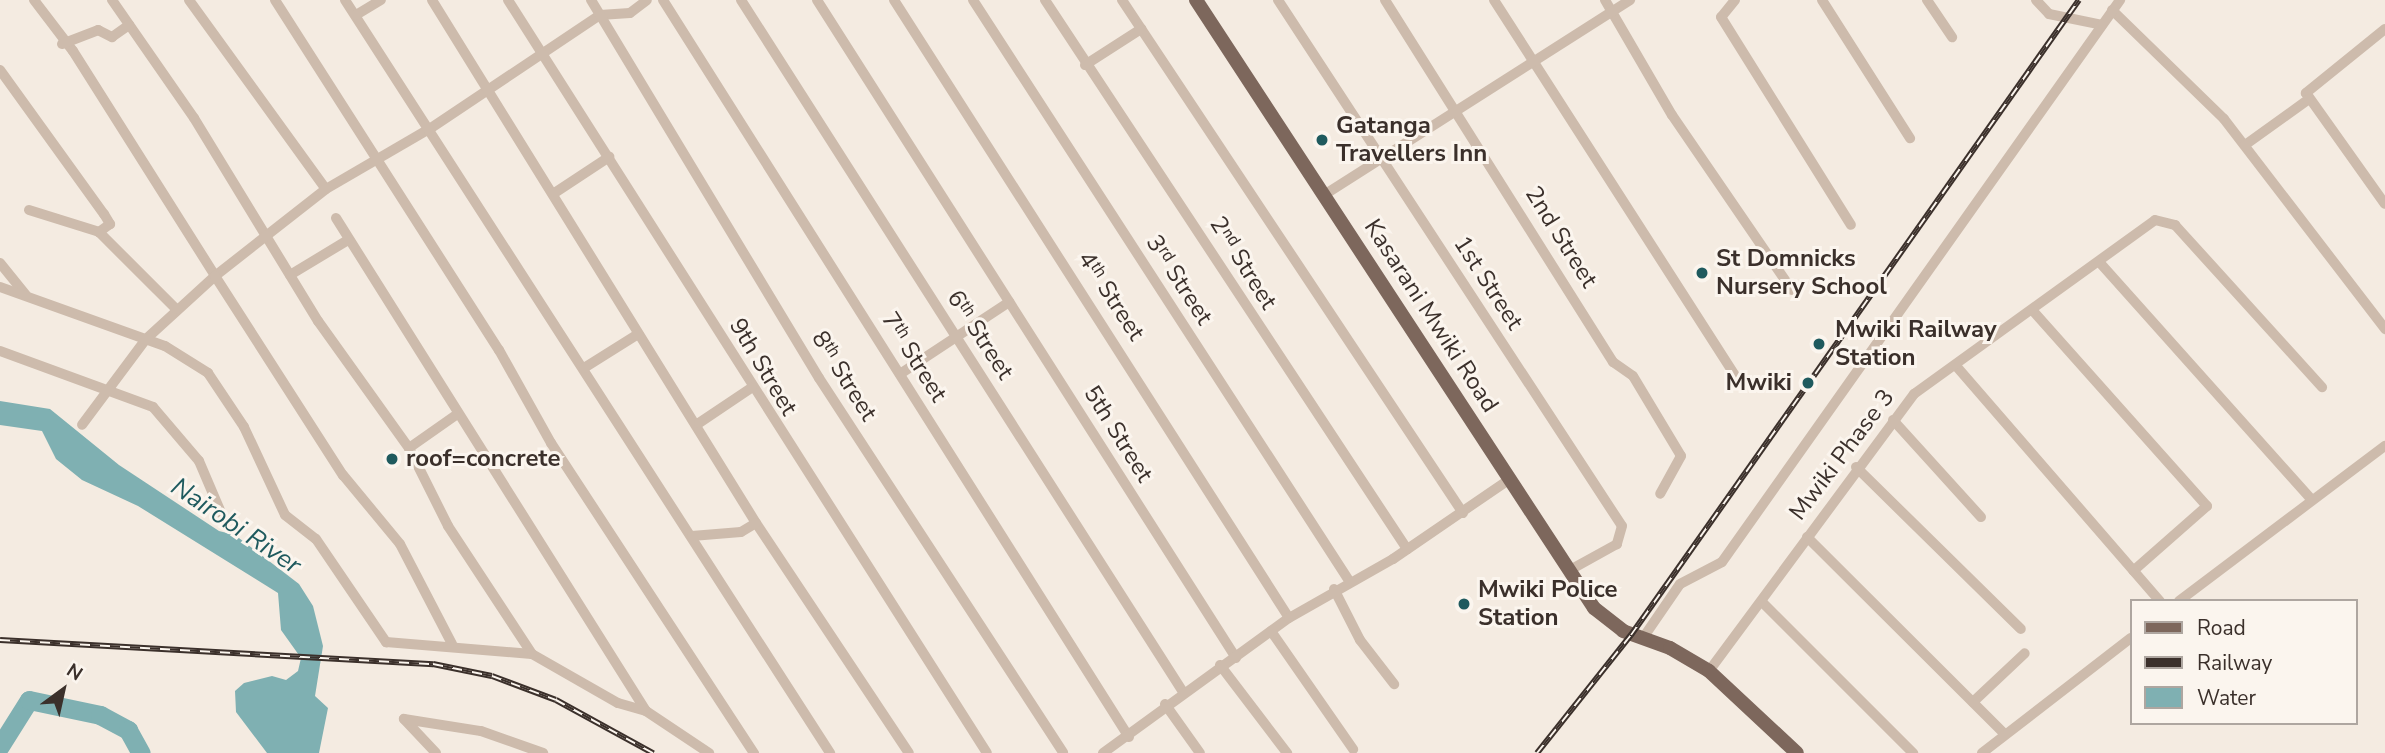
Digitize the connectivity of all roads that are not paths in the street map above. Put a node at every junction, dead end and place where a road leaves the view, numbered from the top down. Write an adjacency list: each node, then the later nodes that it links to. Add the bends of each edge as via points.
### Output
1 (34, 0): 38 (street)
2 (112, 0): 34 (street)
3 (189, 0): 52 (street)
4 (275, 0): 50 (street)
5 (345, 0): 31 (street)
6 (381, 0): 31 (street)
7 (432, 0): 43 (street)
8 (509, 0): 39 (street, 9th Street)
9 (591, 0): 32 (street, 8ᵗʰ Street)
10 (648, 0): 32 (street, via 630,13)
11 (663, 0): 79 (street, 7ᵗʰ Street)
12 (741, 0): 74 (street, 6ᵗʰ Street)
13 (817, 0): 69 (street, 5th Street)
14 (894, 0): 108 (street, 4ᵗʰ Street)
15 (973, 0): 103 (street, 3ʳᵈ Street)
16 (1045, 0): 41 (street, 2ⁿᵈ Street)
17 (1122, 0): 35 (street)
18 (1196, 0): 54 (main road, Kasarani Mwiki Road)
19 (1278, 0): 51 (street, 1st Street)
20 (1385, 0): 45 (street, 2nd Street)
21 (1494, 0): 40 (street)
22 (1605, 0): 30 (street)
23 (1630, 0): 30 (street)
24 (1735, 0): 58 (street, via 1721,17)
25 (1822, 0): 47 (street)
26 (1927, 0): 37 (street)
27 (2036, 0): 33 (street, via 2049,14)
28 (2120, 0): 29 (street)
29 (2112, 10): 33 (street); 48 (street, via 2202,93)
30 (1613, 11): 40 (street); 67 (street, via 1672,116)
31 (356, 15): 46 (street)
32 (600, 15): 39 (street); 135 (street, 8ᵗʰ Street, via 819,378)
33 (2102, 24): 111 (street, via 1722,562 1685,579)
34 (129, 25): 38 (street, via 112,37 98,30); 60 (street)
35 (1141, 29): 41 (street); 94 (street)
36 (2385, 29): 44 (street, via 2308,89)
37 (1952, 37)
38 (62, 44): 65 (street, via 73,51)
39 (544, 50): 43 (street); 49 (street, 9th Street)
40 (1534, 58): 45 (street); 80 (street)
41 (1085, 65): 100 (street, 2ⁿᵈ Street)
42 (0, 70): 59 (street, via 104,214 110,224)
43 (489, 85): 46 (street); 53 (street)
44 (2309, 99): 48 (street); 55 (street)
45 (1457, 112): 51 (street); 92 (street, 2nd Street, via 1613,362 1633,376 1681,456)
46 (431, 128): 50 (street); 78 (street)
47 (1910, 138)
48 (2245, 145): 72 (street)
49 (609, 158): 53 (street); 83 (street, 9th Street)
50 (376, 160): 52 (street); 131 (street)
51 (1383, 162): 54 (street); 101 (street, 1st Street, via 1622,526 1617,544)
52 (326, 189): 60 (street)
53 (556, 192): 73 (street)
54 (1324, 195): 91 (main road, Kasarani Mwiki Road)
55 (2385, 204)
56 (29, 210): 59 (street)
57 (336, 218): 61 (street)
58 (1851, 225)
59 (99, 232): 70 (street)
60 (270, 239): 64 (street); 65 (street)
61 (348, 240): 64 (street); 84 (street)
62 (0, 263): 68 (street)
63 (2101, 264): 71 (street, Mwiki Phase 3); 81 (street, Mwiki Phase 3, via 2155,220 2169,220); 93 (street)
64 (290, 275): 89 (street)
65 (215, 276): 70 (street); 113 (street, via 343,475 400,544)
66 (0, 287): 68 (street)
67 (1792, 290)
68 (26, 295): 75 (street)
69 (1009, 302): 74 (street); 116 (street, 5th Street)
70 (176, 309): 75 (street)
71 (2034, 312): 77 (street, Mwiki Phase 3); 102 (street, via 2207,506)
72 (2385, 329)
73 (638, 334): 78 (street); 86 (street)
74 (956, 337): 79 (street); 120 (street, 6ᵗʰ Street)
75 (146, 339): 82 (street); 113 (street, via 208,373 244,427 285,515 316,539 386,642)
76 (0, 351): 82 (street)
77 (1957, 367): 85 (street, Mwiki Phase 3, via 1929,380); 102 (street)
78 (584, 368): 98 (street)
79 (900, 374): 125 (street, 7ᵗʰ Street)
80 (1737, 378)
81 (2322, 387)
82 (109, 388): 87 (street); 95 (street, via 152,407 185,439)
83 (751, 388): 86 (street); 134 (street, 9th Street)
84 (456, 415): 89 (street); 123 (street)
85 (1893, 420): 90 (street, Mwiki Phase 3); 96 (street)
86 (699, 423): 97 (street)
87 (82, 425)
88 (2385, 446): 93 (street)
89 (410, 448): 115 (street, via 448,526)
90 (1856, 467): 99 (street, Mwiki Phase 3); 109 (street)
91 (1510, 478): 94 (street); 101 (main road, Kasarani Mwiki Road)
92 (1660, 494)
93 (2309, 497): 106 (street)
94 (1463, 513): 100 (street)
95 (222, 515)
96 (1981, 517)
97 (756, 523): 98 (street, via 741,532); 133 (street)
98 (692, 536): 132 (street)
99 (1807, 537): 107 (street, Mwiki Phase 3); 121 (street)
100 (1407, 549): 103 (street)
101 (1570, 570): 111 (main road, Kasarani Mwiki Road, via 1602,617)
102 (2133, 571): 105 (street)
103 (1350, 582): 104 (street)
104 (1334, 589): 108 (street); 119 (street, via 1360,640)
105 (2158, 599)
106 (2182, 599)
107 (1762, 602): 118 (street, Mwiki Phase 3); 139 (street)
108 (1289, 618): 110 (street)
109 (2021, 629)
110 (1271, 631): 116 (street); 126 (street)
111 (1643, 638): 118 (main road, Kasarani Mwiki Road)
112 (2130, 639): 124 (street)
113 (452, 644): 115 (street, via 491,654)
114 (2025, 653): 121 (street)
115 (532, 654): 123 (street, via 618,703)
116 (1236, 658): 117 (street)
117 (1220, 666): 120 (street); 137 (street)
118 (1710, 671): 138 (main road, Kasarani Mwiki Road)
119 (1394, 684)
120 (1183, 692): 122 (street)
121 (1973, 702): 124 (street)
122 (1165, 704): 125 (street); 136 (street)
123 (646, 711): 130 (street)
124 (2005, 734): 140 (street)
125 (1129, 737): 127 (street)
126 (1353, 750)
127 (1107, 752)
128 (436, 753): 129 (street, via 404,719 481,731)
129 (543, 753)
130 (709, 753)
131 (754, 753)
132 (830, 753)
133 (909, 753)
134 (987, 753)
135 (1063, 753)
136 (1200, 753)
137 (1287, 753)
138 (1797, 753)
139 (1913, 753)
140 (1982, 753)

